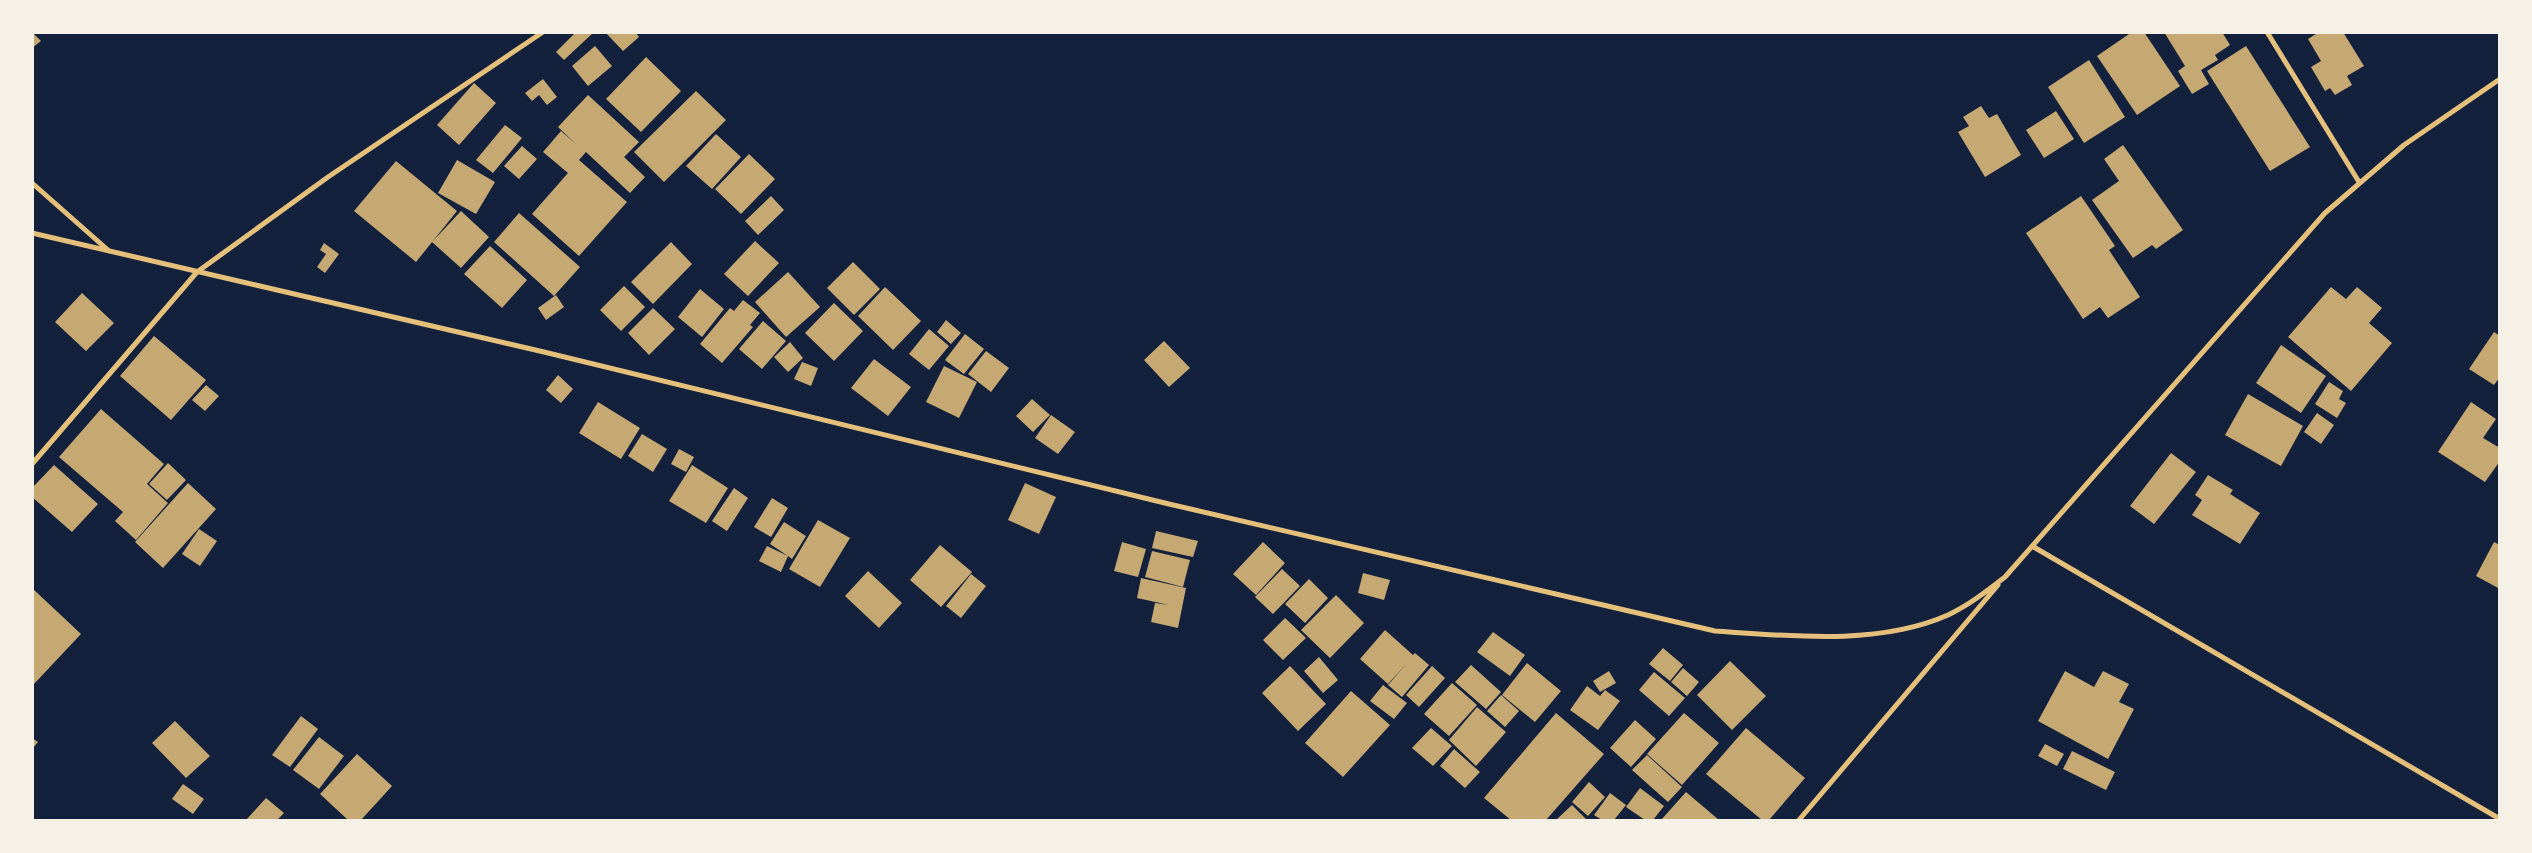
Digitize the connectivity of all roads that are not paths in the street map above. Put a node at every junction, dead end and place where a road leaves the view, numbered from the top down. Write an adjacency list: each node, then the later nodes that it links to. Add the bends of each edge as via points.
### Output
1 (543, 32): 8 (street, via 328,177)
2 (2267, 32): 4 (street)
3 (2500, 79): 4 (street, via 2404,145)
4 (2359, 182): 10 (street, via 2325,213)
5 (32, 183): 7 (street)
6 (32, 233): 7 (street)
7 (110, 252): 8 (street)
8 (197, 272): 9 (street); 11 (street, via 544,352 1169,504 1715,630 1803,637 1869,634 1915,626 1947,615 1975,600)
9 (32, 464)
10 (2032, 546): 11 (street); 12 (street)
11 (2005, 577): 13 (street)
12 (2500, 819)
13 (1799, 820)

